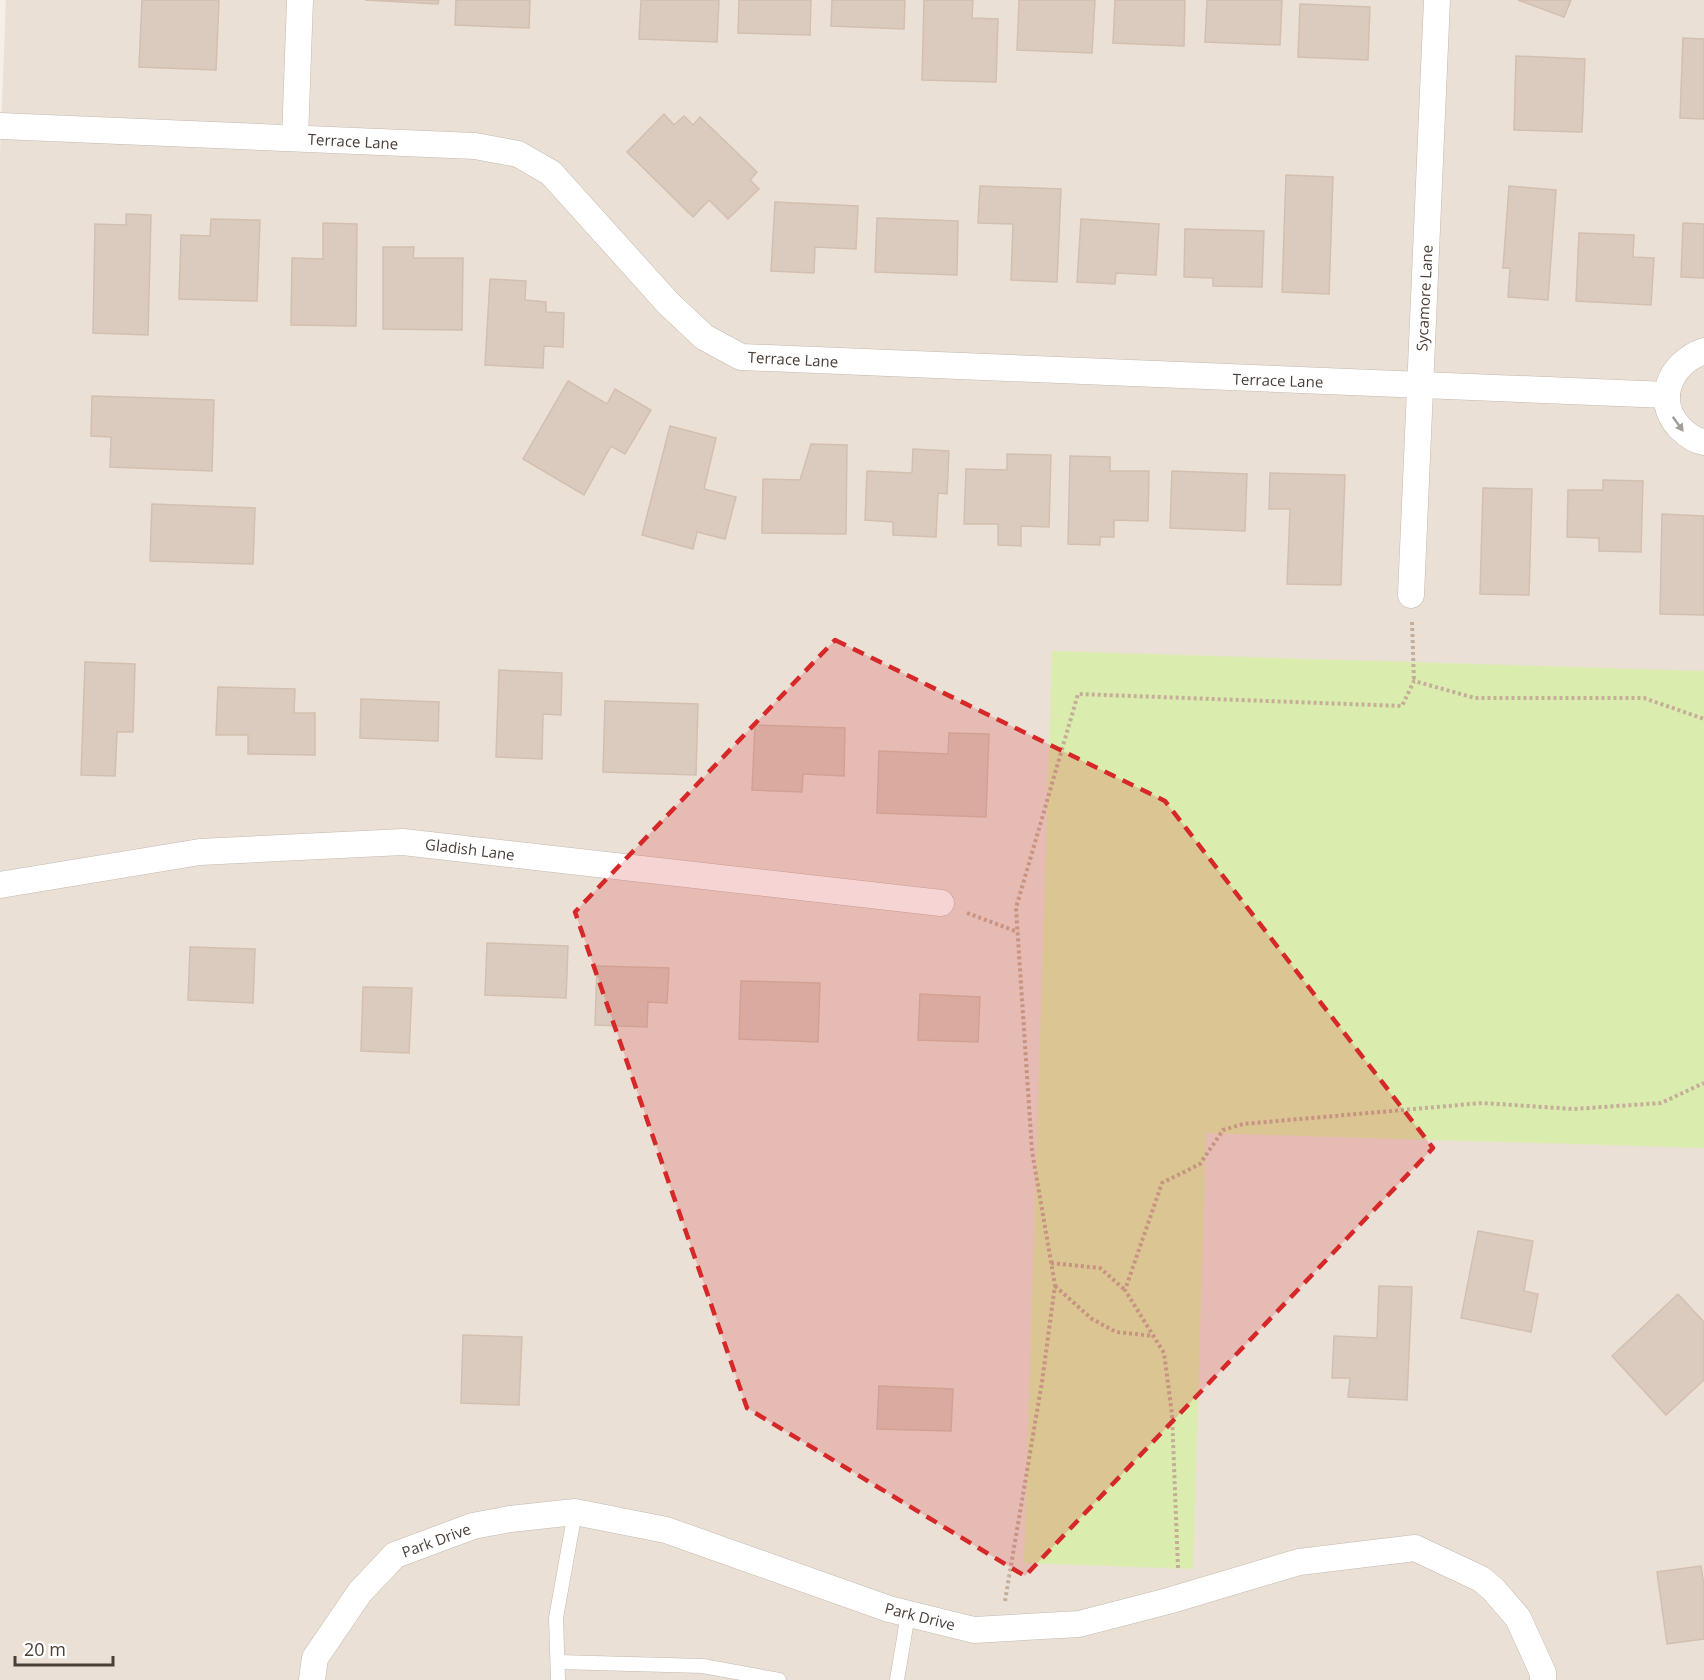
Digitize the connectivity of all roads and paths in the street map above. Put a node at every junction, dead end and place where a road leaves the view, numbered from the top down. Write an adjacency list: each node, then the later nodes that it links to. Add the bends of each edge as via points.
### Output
1 (300, 0): 4 (street)
2 (1437, 0): 6 (street, Sycamore Lane)
3 (0, 126): 4 (street, Terrace Lane)
4 (295, 138): 6 (street, Terrace Lane, via 475,146 518,154 551,173 668,303 704,337 741,357)
5 (1704, 351): 7 (street, via 1679,365)
6 (1420, 386): 7 (street, Terrace Lane); 9 (street, Sycamore Lane)
7 (1667, 394): 8 (street, one-way to 8, via 1676,424 1686,434)
8 (1704, 442)
9 (1411, 596): 10 (path)
10 (1414, 681): 11 (path, via 1475,698 1644,698); 14 (path, via 1402,706 1078,694 1016,908)
11 (1704, 719)
12 (0, 885): 13 (street, Gladish Lane, via 200,852 403,842)
13 (941, 903): 14 (path)
14 (1018, 932): 16 (path, via 1032,1151)
15 (1704, 1083): 18 (path, via 1662,1103 1574,1109 1482,1103 1243,1124 1223,1130 1200,1164 1162,1183)
16 (1051, 1263): 17 (path); 18 (path, via 1100,1268)
17 (1055, 1285): 19 (path, via 1092,1319 1116,1332); 22 (path)
18 (1125, 1290): 19 (path)
19 (1154, 1336): 21 (path, via 1164,1353 1172,1414)
20 (575, 1512): 23 (street, Park Drive, via 666,1530); 24 (lane, via 556,1618); 25 (street, Park Drive, via 473,1526 395,1555 360,1592 315,1658)
21 (1179, 1557)
22 (1006, 1591)
23 (908, 1614): 28 (lane); 29 (street, Park Drive, via 974,1630 1079,1624 1299,1562 1415,1548 1481,1579 1493,1589 1518,1618)
24 (558, 1662): 26 (lane); 27 (lane, via 703,1666)
25 (312, 1680)
26 (558, 1680)
27 (779, 1680)
28 (897, 1680)
29 (1543, 1680)

